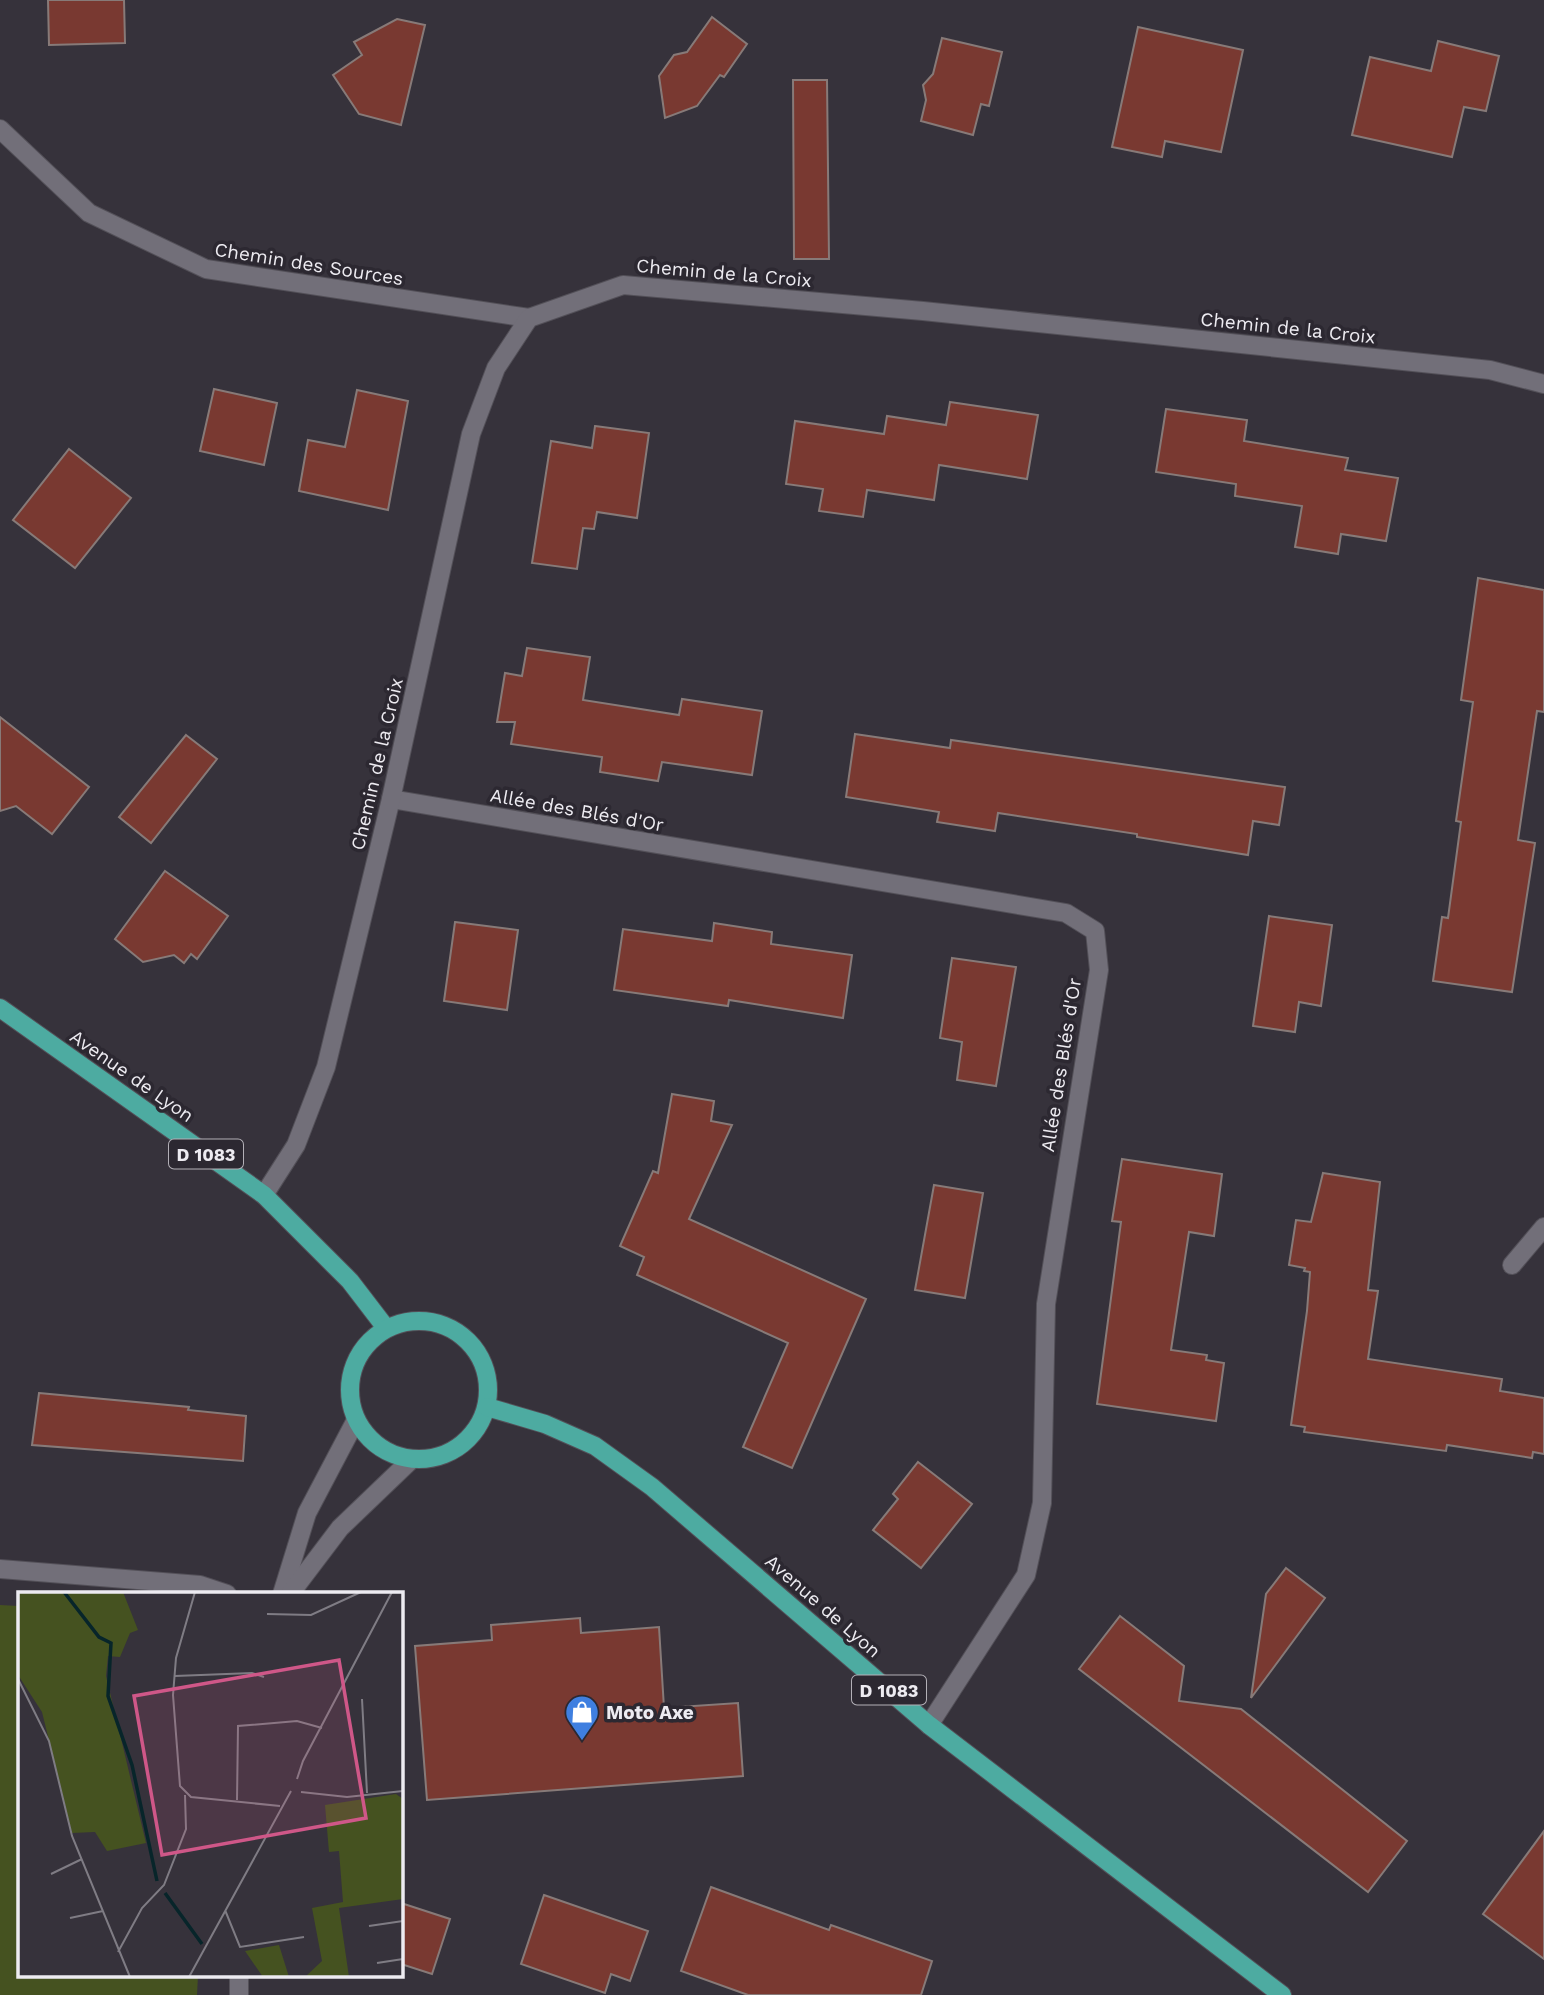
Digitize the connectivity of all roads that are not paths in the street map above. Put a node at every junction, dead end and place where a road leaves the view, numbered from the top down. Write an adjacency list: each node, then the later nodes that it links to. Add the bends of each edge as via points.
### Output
1 (0, 129): 2 (street, Chemin des Sources, via 89,213 206,270)
2 (529, 318): 3 (street, Chemin de la Croix, via 623,285 1490,370); 4 (street, Chemin de la Croix, via 496,368 471,434)
3 (1544, 384)
4 (391, 799): 6 (street, Chemin de la Croix, via 326,1067 296,1145); 17 (street, Allée des Blés d'Or, via 1066,913 1095,931 1099,970 1046,1304 1042,1503 1026,1575)
5 (0, 1008): 6 (main road, Avenue de Lyon / D 1083)
6 (264, 1195): 9 (main road, Avenue de Lyon / D 1083, via 350,1281)
7 (1544, 1227): 8 (street)
8 (1512, 1265)
9 (386, 1328): 10 (main road, via 420,1320 461,1333 486,1369); 11 (main road, via 369,1341 350,1378)
10 (487, 1406): 12 (main road, via 477,1429 459,1447 436,1458); 17 (main road, Avenue de Lyon / D 1083, via 545,1424 595,1447 652,1487)
11 (356, 1420): 12 (main road, via 369,1439 388,1453); 15 (street, via 307,1513)
12 (412, 1459): 16 (street, via 340,1528)
13 (0, 1569): 14 (street, via 200,1585)
14 (221, 1592)
15 (283, 1592)
16 (292, 1592)
17 (929, 1725): 18 (main road, Avenue de Lyon / D 1083)
18 (1282, 1995)

